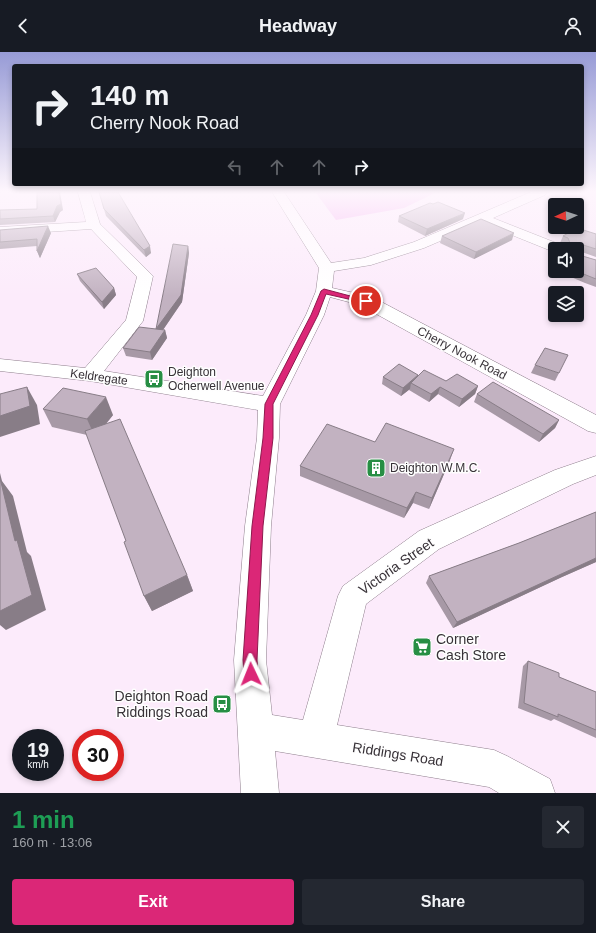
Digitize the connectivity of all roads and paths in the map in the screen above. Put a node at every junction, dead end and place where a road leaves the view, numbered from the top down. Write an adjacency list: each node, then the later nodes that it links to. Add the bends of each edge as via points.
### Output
1 (69, 227): 6 (street)
2 (96, 227): 11 (street, via 145,276 134,321)
3 (300, 227): 8 (street)
4 (462, 227): 8 (street, via 419,245 366,262)
5 (503, 227): 7 (street)
6 (0, 231)
7 (548, 245)
8 (327, 268): 9 (street)
9 (324, 291): 12 (street, via 315,315); 13 (street, Cherry Nook Road, via 366,301)
10 (4, 370): 11 (street, Keldregate)
11 (90, 375): 12 (street, Keldregate)
12 (269, 404): 15 (street, via 250,660)
13 (596, 425)
14 (596, 465): 16 (street, Victoria Street, via 564,477 428,540 353,596)
15 (256, 730): 16 (street, Riddings Road); 17 (street)
16 (315, 740): 18 (street, Riddings Road, via 494,769)
17 (260, 793)
18 (536, 793)

